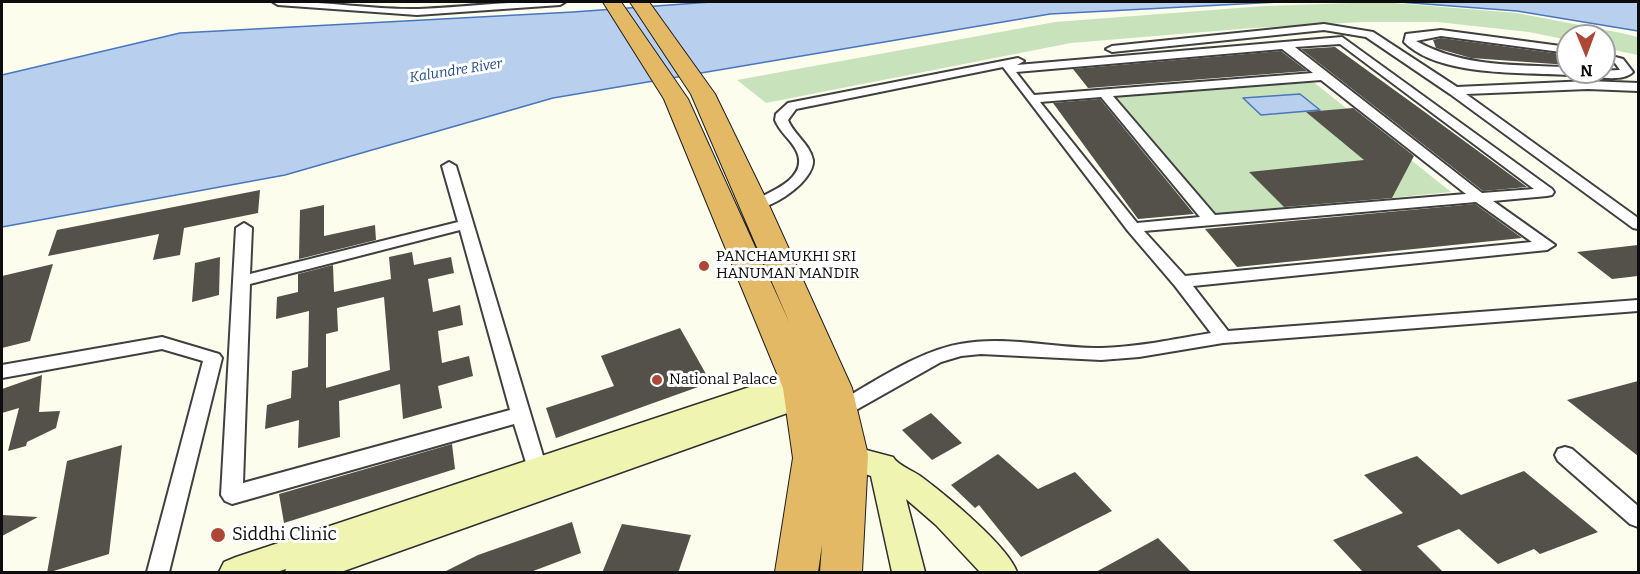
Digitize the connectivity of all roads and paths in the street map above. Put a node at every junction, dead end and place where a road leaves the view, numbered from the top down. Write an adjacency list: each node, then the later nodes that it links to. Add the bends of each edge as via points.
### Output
1 (278, 2): 2 (street, via 417,12)
2 (560, 2)
3 (639, 2): 15 (highway)
4 (614, 4): 15 (highway)
5 (1285, 45): 10 (street); 16 (street, via 1008,69); 18 (street, via 1342,40 1546,192)
6 (1556, 48): 8 (street, via 1441,33 1410,36 1410,42 1426,52 1460,63)
7 (1616, 60): 9 (street, via 1627,72)
8 (1556, 70)
9 (1616, 73)
10 (1321, 76): 14 (street); 18 (street)
11 (1614, 86): 12 (street); 13 (street)
12 (1638, 87)
13 (1454, 91): 19 (street, via 1381,39 1350,29 1324,27 1041,57 792,106 781,117 781,123 804,149 804,173 798,183); 22 (street)
14 (1103, 92): 16 (street); 20 (street)
15 (690, 97): 19 (highway); 30 (highway)
16 (1031, 99): 24 (street)
17 (449, 166): 21 (street)
18 (1478, 197): 20 (street); 26 (street, via 1547,245)
19 (755, 205): 30 (highway)
20 (1211, 220): 24 (street)
21 (466, 225): 25 (street); 31 (street)
22 (1638, 225)
23 (244, 228): 25 (street)
24 (1133, 228): 26 (street)
25 (242, 281): 31 (street, via 232,495)
26 (1181, 282): 28 (street)
27 (1638, 306): 28 (street)
28 (1223, 337): 30 (street, via 1101,354 1001,348 960,351)
29 (2, 371): 37 (street, via 162,343 213,358)
30 (820, 389): 32 (highway); 34 (highway); 35 (street)
31 (520, 415): 35 (street)
32 (810, 449): 34 (street); 40 (highway)
33 (1565, 455): 36 (street)
34 (866, 460): 41 (highway); 42 (street); 43 (street, via 917,486)
35 (539, 478): 38 (street); 39 (street)
36 (1638, 518)
37 (158, 573)
38 (236, 573)
39 (301, 573)
40 (797, 573)
41 (841, 573)
42 (908, 573)
43 (1001, 573)

